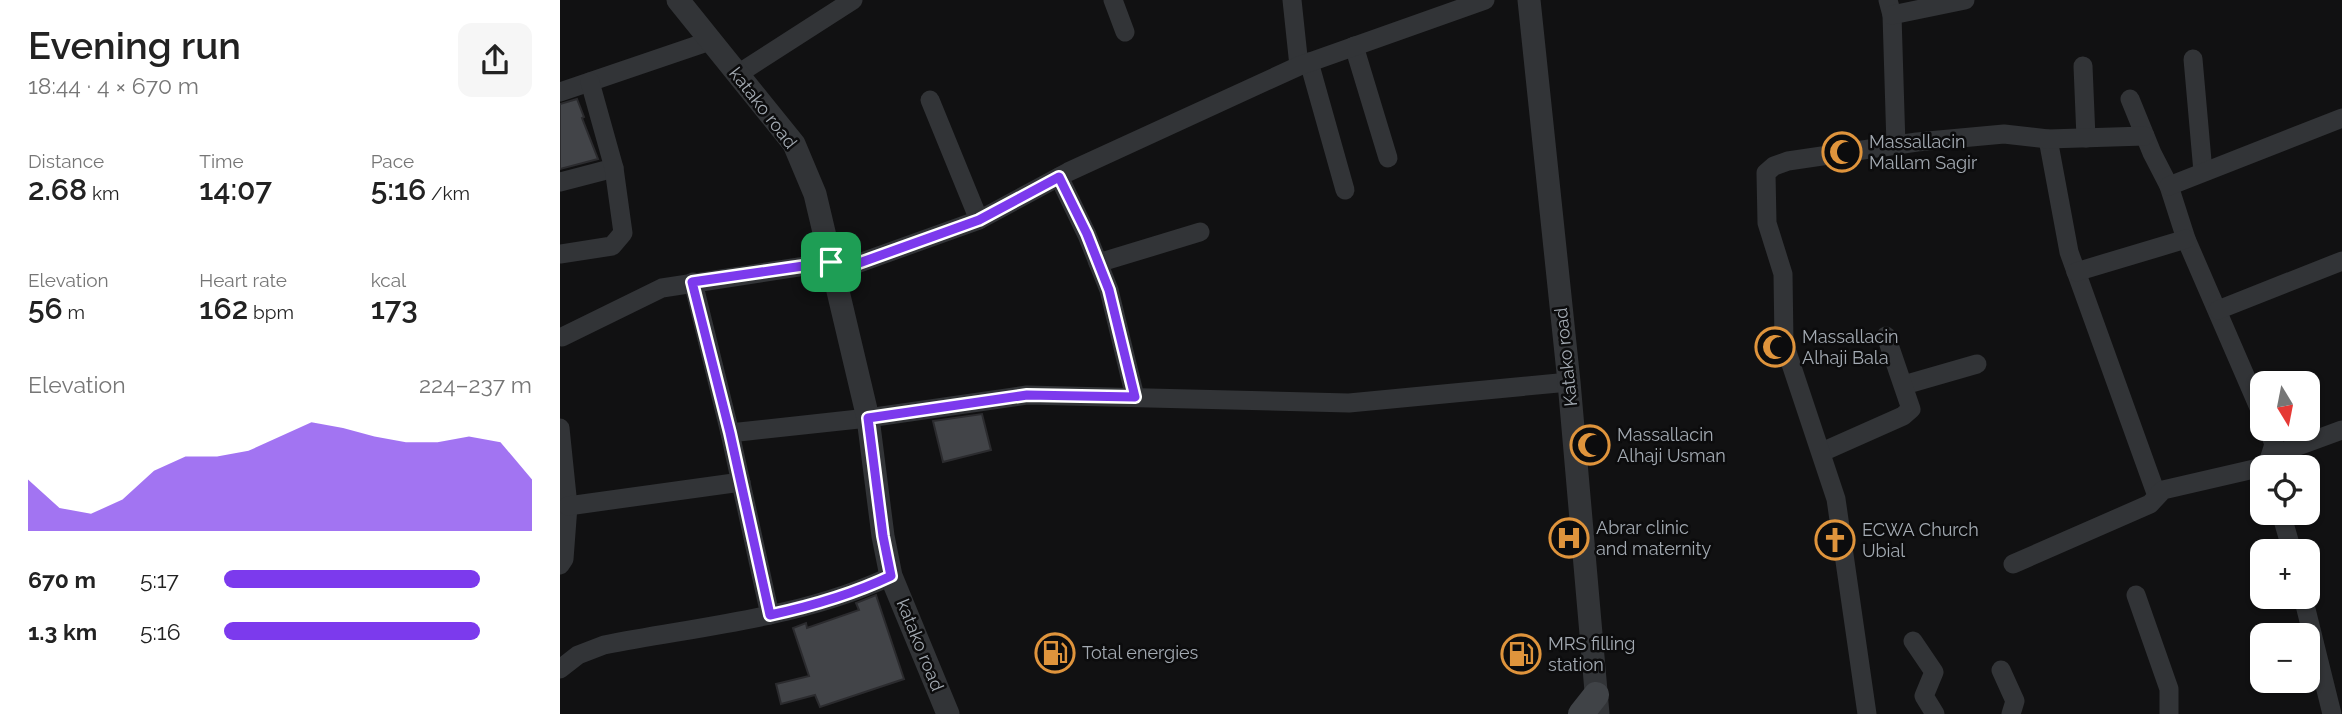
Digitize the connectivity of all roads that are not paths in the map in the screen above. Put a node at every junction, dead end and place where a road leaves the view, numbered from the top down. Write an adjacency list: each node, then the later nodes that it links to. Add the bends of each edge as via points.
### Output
1 (678, 0): 10 (street, katako road)
2 (853, 0): 15 (street)
3 (1113, 0): 9 (street)
4 (1292, 0): 13 (street)
5 (1485, 0): 11 (street)
6 (1529, 0): 45 (street, Katako road)
7 (1965, 0): 8 (street)
8 (1890, 7): 24 (street)
9 (1125, 32)
10 (710, 41): 15 (street, katako road); 16 (street)
11 (1354, 46): 13 (street); 25 (street)
12 (2193, 59): 27 (street)
13 (1304, 64): 28 (street); 31 (street)
14 (2083, 66): 22 (street)
15 (738, 74): 38 (street, katako road, via 794,144 805,165)
16 (590, 82): 17 (street); 26 (street)
17 (560, 92)
18 (2130, 99): 21 (street)
19 (930, 100): 32 (street)
20 (2342, 118): 27 (street)
21 (2145, 136): 22 (street); 30 (street)
22 (2086, 138): 23 (street)
23 (2048, 139): 24 (street, via 2004,134); 39 (street, via 2068,252)
24 (1896, 146): 53 (street, via 1788,162 1766,173 1767,223 1783,274 1784,343)
25 (1388, 158)
26 (614, 168): 29 (street); 35 (street, via 623,233 612,246)
27 (2203, 172): 30 (street)
28 (1059, 177): 32 (street); 37 (street)
29 (560, 183)
30 (2169, 186): 34 (street)
31 (1345, 190)
32 (979, 220): 38 (street)
33 (1200, 232): 37 (street)
34 (2186, 239): 39 (street); 41 (street)
35 (560, 254)
36 (2342, 261): 41 (street)
37 (1098, 263): 48 (street)
38 (833, 267): 40 (street); 49 (street, katako road)
39 (2076, 272): 57 (street)
40 (692, 282): 42 (street, via 662,288); 52 (street)
41 (2218, 310): 47 (street)
42 (562, 337)
43 (1886, 337): 46 (street)
44 (1977, 364): 46 (street)
45 (1569, 382): 48 (street, via 1349,403); 68 (street, Katako road)
46 (1904, 385): 53 (street, via 1911,409 1903,416)
47 (2250, 386)
48 (1135, 397): 49 (street, via 1027,395)
49 (868, 418): 52 (street); 61 (street, katako road)
50 (560, 428): 58 (street)
51 (2342, 430): 54 (street)
52 (730, 433): 56 (street)
53 (1822, 452): 70 (street, via 1836,499)
54 (2286, 455)
55 (2250, 468): 57 (street, via 2163,490)
56 (741, 482): 58 (street); 64 (street)
57 (2157, 496): 59 (street, via 2150,504)
58 (568, 506): 60 (street)
59 (2013, 564)
60 (560, 565)
61 (891, 576): 64 (street, via 867,588); 69 (street, katako road)
62 (2136, 595): 73 (street, via 2169,688)
63 (2306, 609): 74 (street)
64 (770, 615): 66 (street, via 604,645 578,655)
65 (1913, 640): 71 (street, via 1934,672 1924,696)
66 (560, 669)
67 (2001, 670): 72 (street, via 2015,701)
68 (1595, 709)
69 (948, 714)
70 (1867, 714)
71 (1935, 714)
72 (2011, 714)
73 (2169, 714)
74 (2332, 714)

